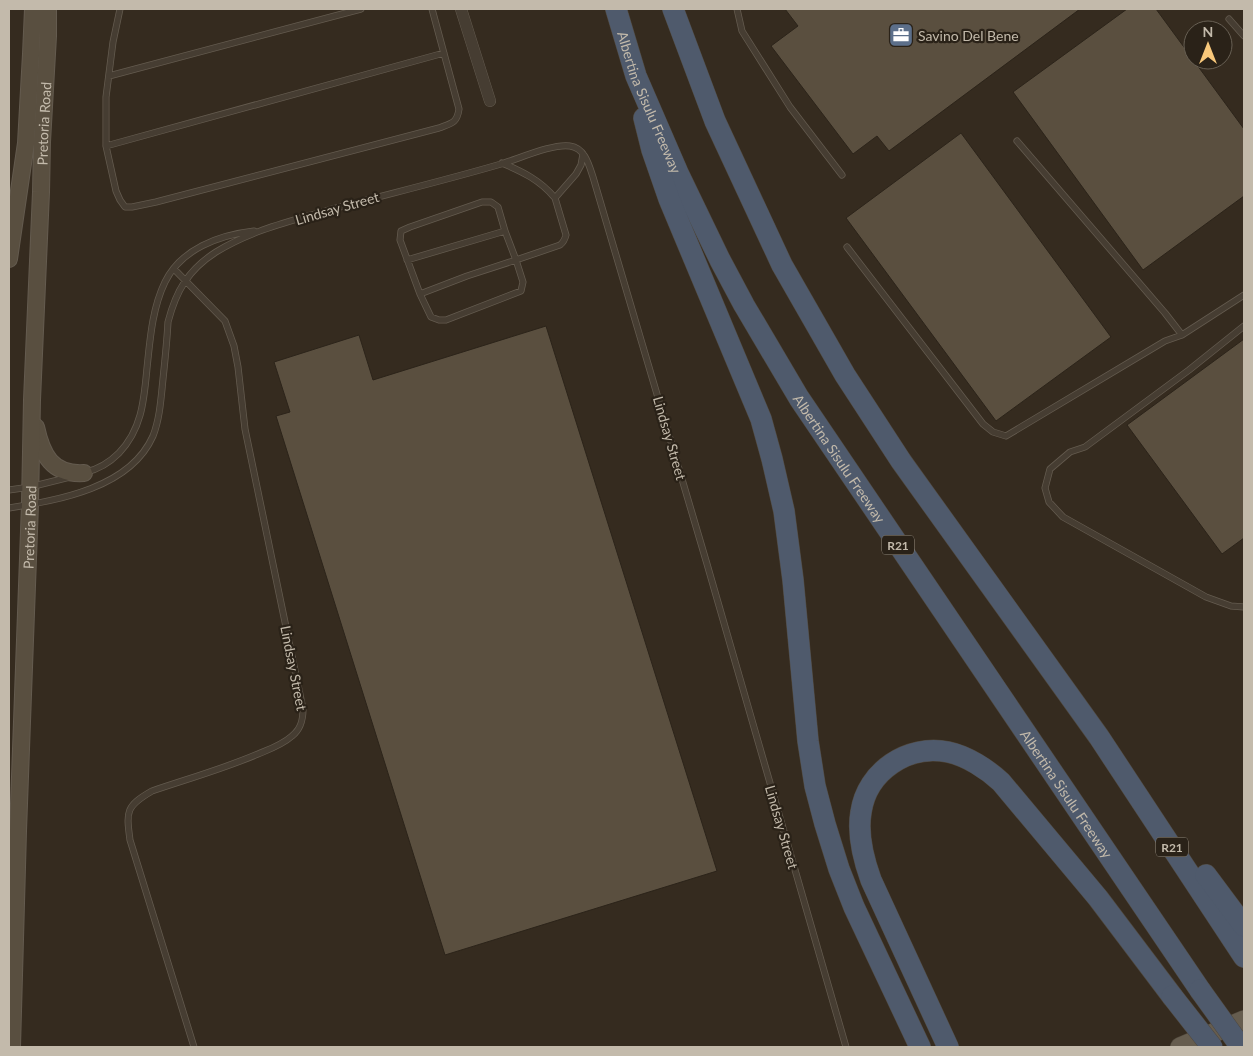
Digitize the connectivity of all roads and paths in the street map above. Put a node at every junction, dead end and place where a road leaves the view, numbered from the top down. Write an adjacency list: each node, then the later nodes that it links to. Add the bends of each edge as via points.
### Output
1 (33, 9): 25 (main road, Pretoria Road, via 26,143)
2 (48, 9): 34 (main road, Pretoria Road)
3 (120, 9): 13 (lane)
4 (361, 9): 13 (lane)
5 (432, 9): 12 (lane)
6 (461, 9): 15 (street)
7 (616, 9): 14 (highway, Albertina Sisulu Freeway / R21)
8 (673, 9): 41 (highway, R21, via 716,121 778,256 845,375 901,461)
9 (737, 9): 20 (lane, via 742,31 790,107)
10 (1229, 18): 11 (lane)
11 (1244, 36)
12 (444, 53): 17 (lane); 17 (lane, via 459,108 455,121 439,128 132,207 126,207 116,191)
13 (109, 76): 17 (lane)
14 (636, 76): 49 (highway, via 652,150 669,199 761,419 772,459 786,519 808,741 825,824 854,907); 54 (highway, Albertina Sisulu Freeway / R21, bridge, via 720,260 799,398)
15 (490, 101)
16 (1017, 141): 33 (lane)
17 (106, 146)
18 (583, 154): 19 (lane, Lindsay Street, via 569,145 558,146); 21 (lane, via 576,174); 48 (lane, Lindsay Street, via 594,178)
19 (502, 163): 21 (lane, via 525,173 547,188); 22 (lane, Lindsay Street)
20 (842, 175)
21 (555, 198): 27 (lane, via 566,234 563,243)
22 (260, 230): 28 (lane, Lindsay Street, via 210,241); 29 (lane, Lindsay Street, via 216,253)
23 (505, 231): 26 (lane); 26 (lane, via 498,207 491,202 482,202 402,231 400,240); 27 (lane)
24 (847, 247): 33 (lane, via 983,424 1006,436 1165,341)
25 (9, 259)
26 (407, 260): 30 (lane)
27 (516, 260): 30 (lane); 30 (lane, via 523,282 521,291 446,320 431,317)
28 (174, 269): 29 (lane, Lindsay Street); 35 (lane, Lindsay Street, via 165,281 154,315 137,426 115,457)
29 (185, 280): 38 (lane, Lindsay Street, via 168,322 159,412 153,436 146,448 126,470 107,483); 47 (lane, Lindsay Street, via 225,321 234,346 245,429 303,709 300,727 293,736 278,745 238,763 152,791 131,806 128,813 130,840)
30 (420, 294)
31 (1244, 295): 33 (lane)
32 (1244, 326): 40 (lane, via 1085,447 1070,452 1050,469 1045,488 1049,502 1063,517 1206,597)
33 (1182, 335)
34 (32, 400): 35 (main road, via 40,445 47,458 64,471); 36 (main road, Pretoria Road)
35 (84, 473): 36 (lane, Lindsay Street)
36 (30, 487): 37 (lane, Lindsay Street); 38 (main road, Pretoria Road)
37 (9, 490)
38 (30, 504): 39 (lane, Lindsay Street); 46 (main road, Pretoria Road)
39 (9, 508)
40 (1244, 607)
41 (1099, 736): 43 (highway); 44 (highway, R21)
42 (886, 915): 50 (highway); 51 (highway); 53 (highway, bridge, via 861,846 859,823 866,794 881,772 912,754 926,751 951,753 969,760 995,776 1008,789 1098,898)
43 (1244, 926)
44 (1244, 957)
45 (1244, 1020): 52 (main road)
46 (12, 1047)
47 (194, 1047)
48 (846, 1047)
49 (920, 1047)
50 (948, 1047)
51 (956, 1047)
52 (1180, 1047)
53 (1212, 1047)
54 (1241, 1047)

